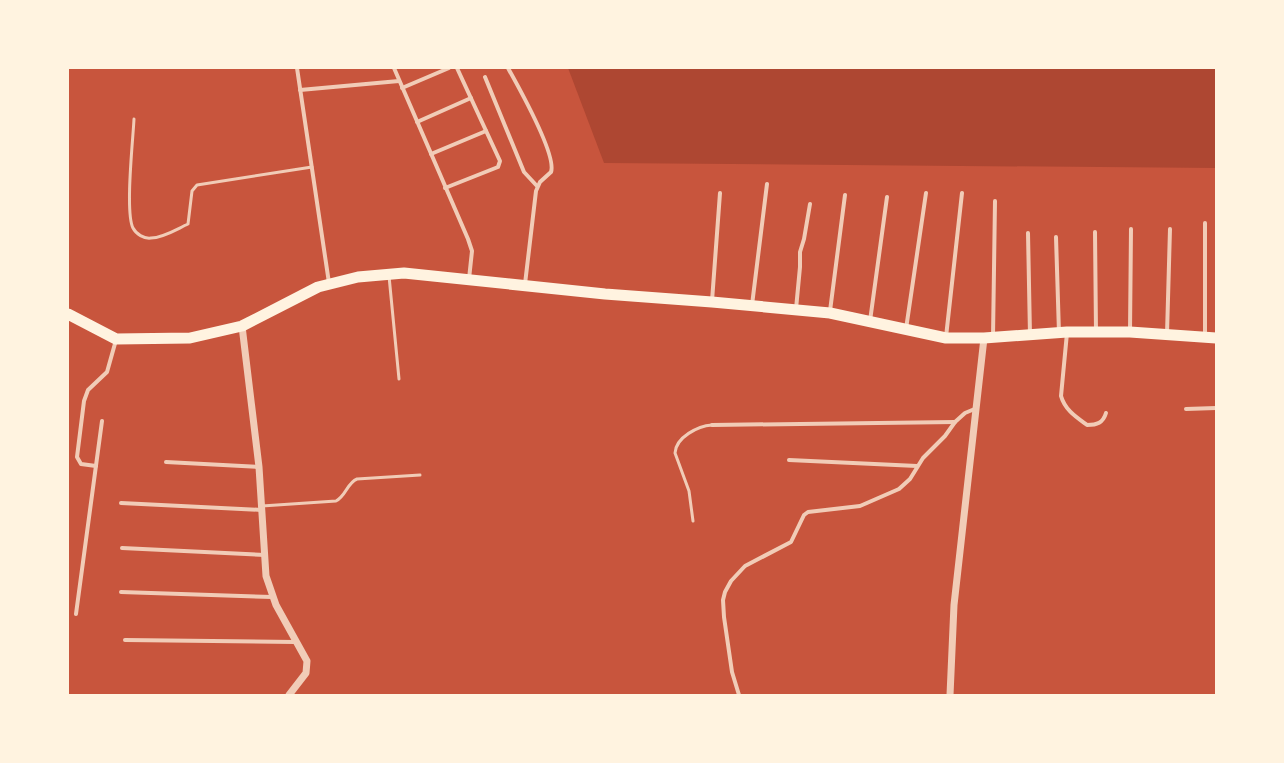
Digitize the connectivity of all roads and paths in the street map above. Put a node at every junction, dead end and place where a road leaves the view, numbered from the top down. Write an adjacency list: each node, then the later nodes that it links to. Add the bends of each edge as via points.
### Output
1 (297, 68): 9 (street)
2 (394, 68): 7 (street)
3 (449, 68): 8 (street)
4 (457, 68): 10 (street)
5 (508, 68): 17 (street, via 537,124 552,162 551,172)
6 (485, 77): 17 (street, via 524,172)
7 (399, 80): 8 (street); 9 (street)
8 (402, 88): 12 (street)
9 (300, 90): 15 (street)
10 (471, 98): 12 (street); 13 (street)
11 (134, 119): 15 (lane, via 130,221 133,229 146,238 157,238 188,224 192,191 197,185)
12 (417, 122): 14 (street)
13 (486, 131): 14 (street); 18 (street, via 500,161 498,167)
14 (431, 154): 18 (street)
15 (312, 167): 34 (street)
16 (767, 184): 37 (street)
17 (537, 186): 35 (street)
18 (445, 188): 33 (street, via 472,251)
19 (720, 192): 36 (street)
20 (926, 193): 43 (street)
21 (962, 193): 50 (street)
22 (845, 195): 39 (street)
23 (887, 197): 41 (street)
24 (995, 201): 51 (street)
25 (810, 204): 38 (street, via 800,252)
26 (1205, 223): 52 (street)
27 (1131, 229): 45 (street)
28 (1170, 229): 48 (street)
29 (1095, 232): 44 (street)
30 (1028, 233): 47 (street)
31 (1056, 237): 46 (street)
32 (388, 274): 33 (highway); 34 (highway); 53 (lane)
33 (469, 279): 35 (highway)
34 (329, 283): 42 (highway)
35 (525, 284): 36 (highway, via 605,294)
36 (712, 302): 37 (highway)
37 (752, 305): 38 (highway)
38 (796, 309): 39 (highway)
39 (830, 313): 41 (highway)
40 (68, 314): 49 (highway)
41 (870, 322): 43 (highway)
42 (242, 326): 49 (highway, via 190,338); 65 (street)
43 (906, 330): 50 (highway)
44 (1096, 332): 45 (highway); 46 (highway)
45 (1130, 332): 48 (highway)
46 (1063, 333): 47 (highway); 57 (street, via 1063,403 1087,425 1100,423)
47 (1030, 335): 51 (highway)
48 (1167, 335): 52 (highway)
49 (116, 338): 63 (street, via 107,372 88,390 84,401 78,460 81,464)
50 (946, 338): 51 (highway)
51 (989, 338): 54 (street)
52 (1211, 338)
53 (399, 379)
54 (977, 408): 59 (street, via 965,413); 77 (street, via 954,605)
55 (1216, 408): 56 (street)
56 (1186, 409)
57 (1106, 413)
58 (102, 421): 63 (street)
59 (955, 422): 60 (street); 64 (street)
60 (712, 425): 69 (lane, via 700,426 675,448 689,491)
61 (789, 460): 64 (street)
62 (166, 462): 65 (street)
63 (96, 466): 74 (street)
64 (917, 466): 79 (street, via 904,486 890,494 860,506 808,512 804,515 791,542 745,566 731,581 723,600 723,609 732,672)
65 (259, 467): 68 (street)
66 (420, 475): 68 (lane, via 357,479 352,481 336,501)
67 (121, 503): 68 (street)
68 (262, 508): 71 (street)
69 (693, 521)
70 (122, 548): 71 (street)
71 (265, 555): 73 (street, via 266,576)
72 (120, 592): 73 (street)
73 (272, 597): 76 (street)
74 (76, 614)
75 (125, 640): 76 (street)
76 (295, 642): 78 (street, via 307,661 307,668)
77 (949, 694)
78 (289, 695)
79 (739, 695)

